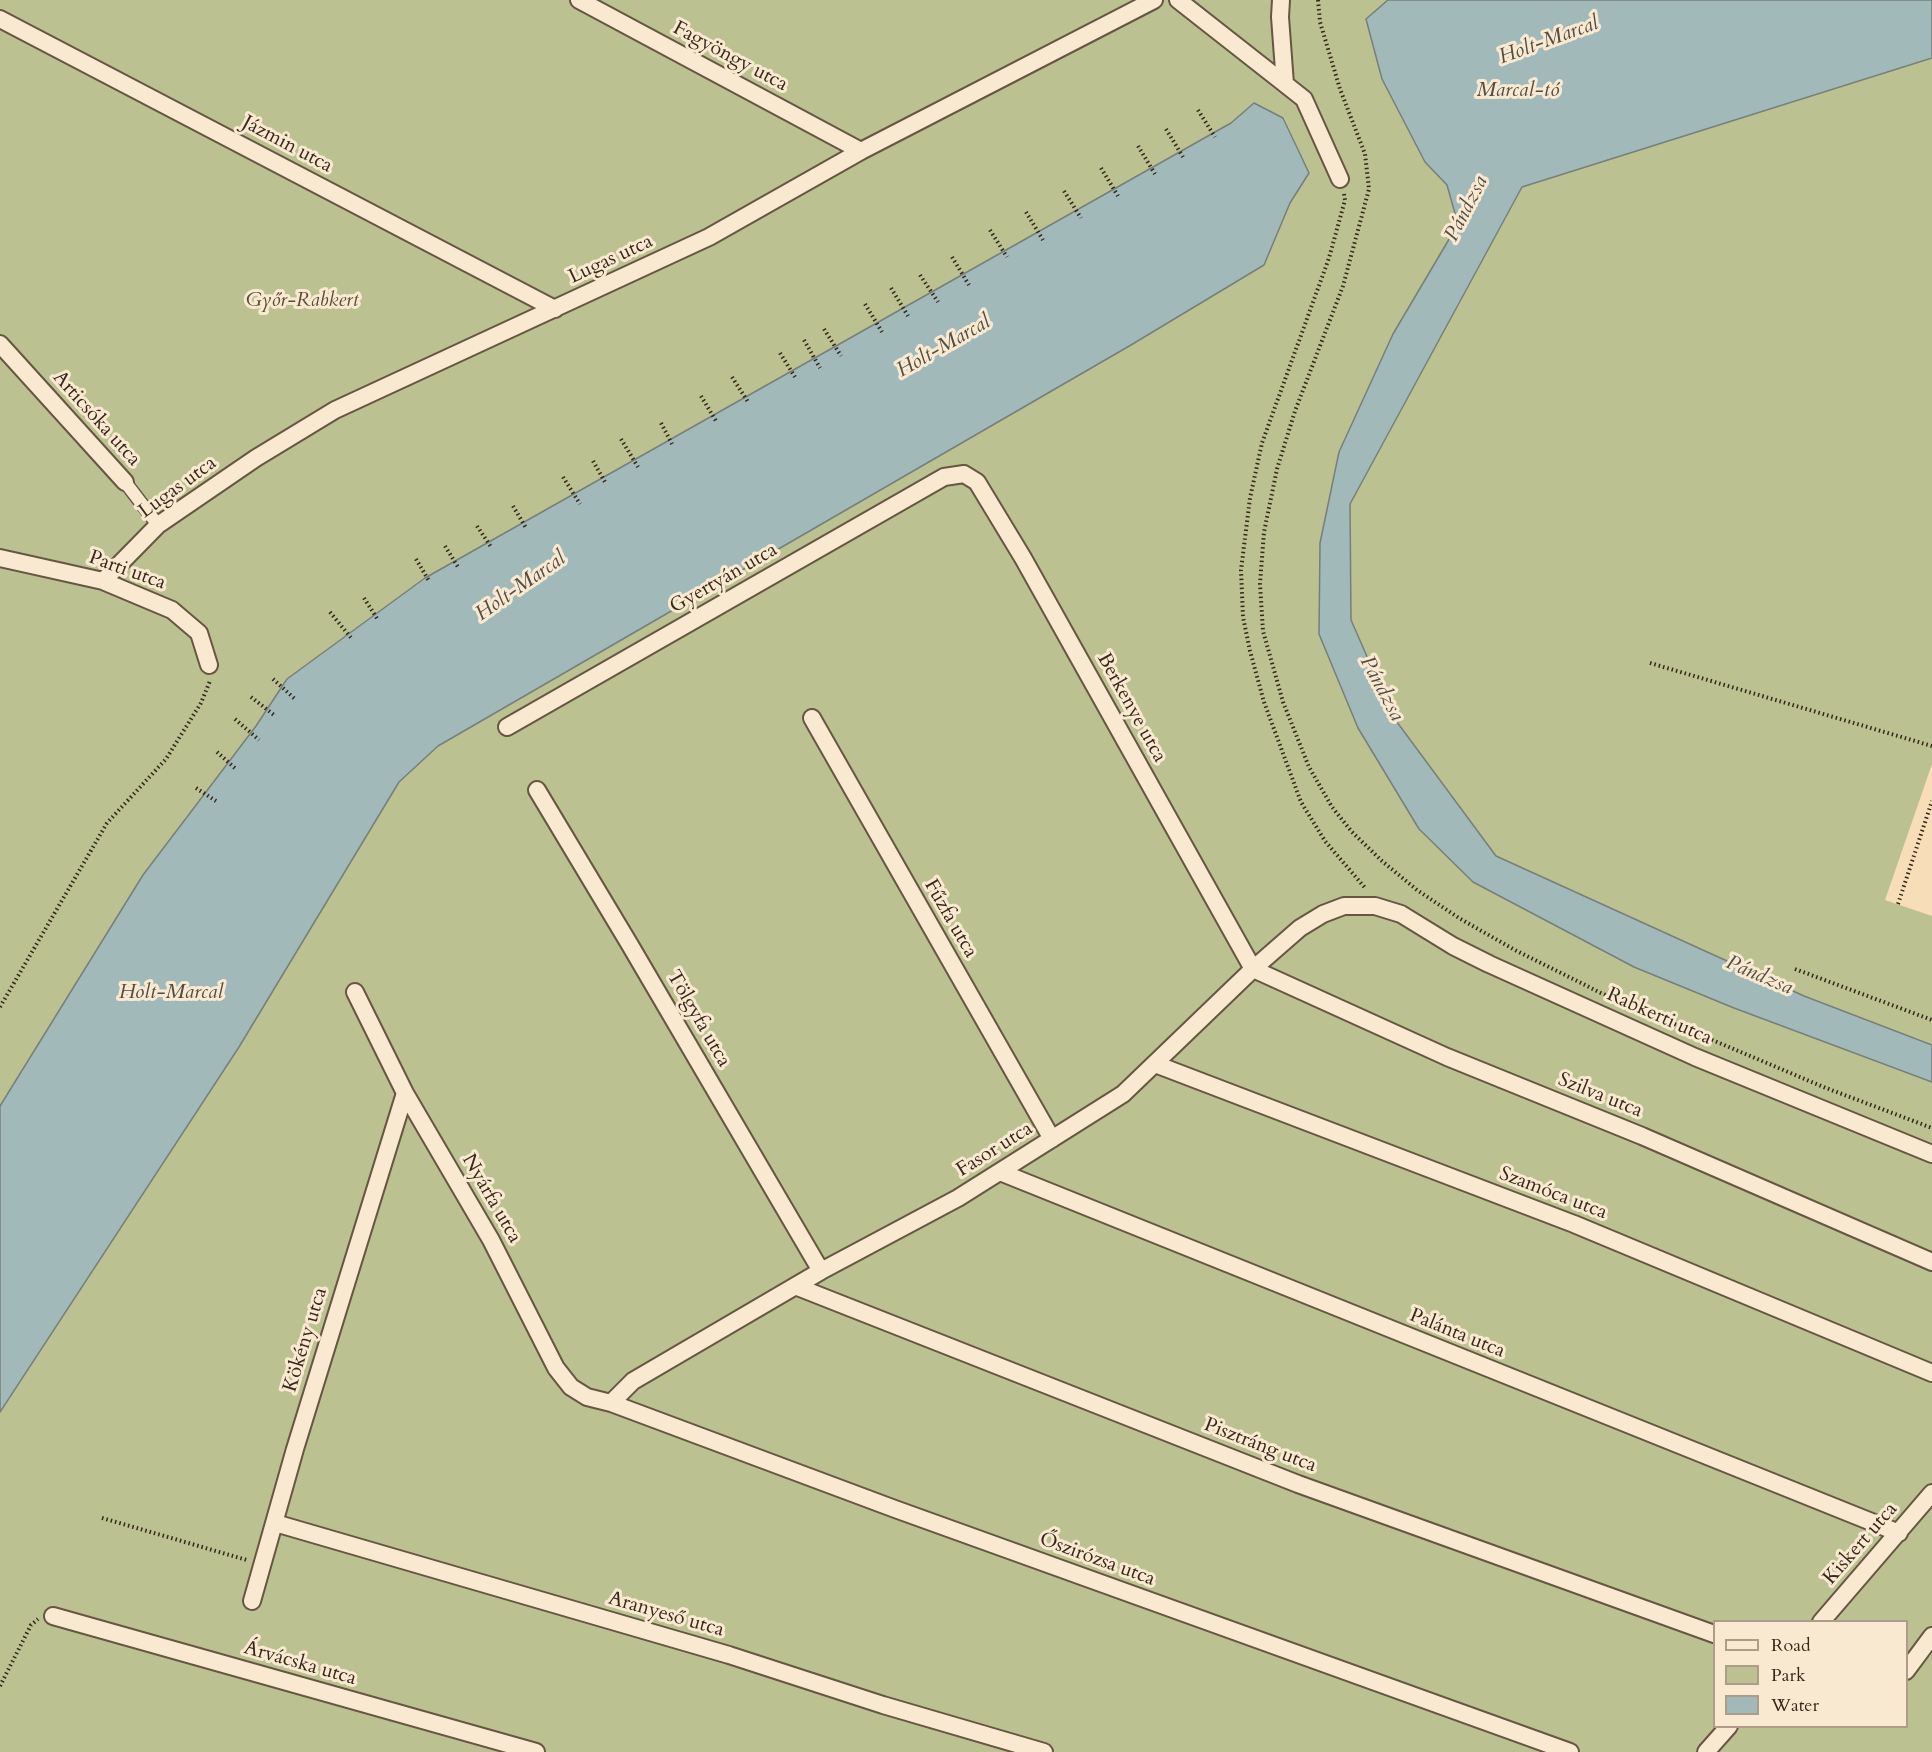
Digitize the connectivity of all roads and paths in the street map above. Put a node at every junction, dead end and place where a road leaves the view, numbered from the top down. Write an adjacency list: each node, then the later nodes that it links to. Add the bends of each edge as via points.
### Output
1 (579, 0): 12 (street, Fagyöngy utca)
2 (1154, 0): 12 (street, Lugas utca)
3 (1178, 0): 7 (street)
4 (1281, 0): 7 (street)
5 (1318, 0): 95 (path, via 1320,22 1340,89 1365,153 1369,189 1343,286 1277,469 1264,532 1260,584 1263,631 1283,702 1309,767 1332,807 1353,832 1417,890 1459,918 1601,993)
6 (0, 19): 30 (street, Jázmin utca)
7 (1285, 84): 16 (street, via 1304,99)
8 (1198, 110): 10 (path)
9 (1166, 129): 13 (path)
10 (1215, 137)
11 (1138, 146): 15 (path)
12 (861, 151): 30 (street, Lugas utca, via 709,237)
13 (1183, 157)
14 (1101, 168): 18 (path)
15 (1155, 174)
16 (1340, 178): 87 (path, via 1345,200 1329,258 1262,443 1241,570 1243,617 1264,702 1301,802 1325,841 1362,883)
17 (1064, 191): 20 (path)
18 (1118, 196)
19 (1026, 212): 22 (path)
20 (1081, 218)
21 (990, 230): 24 (path)
22 (1043, 240)
23 (952, 257): 26 (path)
24 (1007, 257)
25 (920, 275): 28 (path)
26 (969, 285)
27 (891, 288): 31 (path)
28 (938, 302)
29 (865, 304): 33 (path)
30 (555, 309): 55 (street, Lugas utca, via 335,410)
31 (908, 316)
32 (824, 329): 37 (path)
33 (882, 332)
34 (804, 340): 38 (path)
35 (0, 344): 51 (street, Articsóka utca)
36 (780, 353): 40 (path)
37 (841, 357)
38 (820, 368)
39 (732, 377): 42 (path)
40 (795, 377)
41 (701, 396): 43 (path)
42 (748, 402)
43 (716, 421)
44 (661, 423): 46 (path)
45 (621, 439): 48 (path)
46 (672, 444)
47 (592, 461): 52 (path)
48 (638, 467)
49 (964, 474): 77 (street, Gyertyán utca, via 944,477); 88 (street, Berkenye utca, via 977,482 1023,558)
50 (563, 477): 53 (path)
51 (125, 482): 55 (street, Articsóka utca)
52 (605, 482)
53 (580, 504)
54 (513, 506): 57 (path)
55 (158, 525): 63 (street, Lugas utca)
56 (477, 526): 59 (path)
57 (526, 528)
58 (445, 546): 62 (path)
59 (490, 547)
60 (0, 558): 63 (street, Parti utca)
61 (416, 560): 64 (path)
62 (458, 567)
63 (103, 581): 70 (street, Parti utca, via 172,610 199,633)
64 (429, 581)
65 (364, 598): 67 (path)
66 (330, 612): 68 (path)
67 (378, 620)
68 (352, 639)
69 (1650, 663): 79 (path)
70 (208, 665): 91 (path, via 210,681 201,703 166,759 107,823)
71 (273, 679): 73 (path)
72 (251, 696): 74 (path)
73 (295, 699)
74 (274, 715)
75 (812, 718): 96 (street, Fűzfa utca)
76 (235, 719): 78 (path)
77 (507, 727)
78 (259, 740)
79 (1932, 746)
80 (217, 752): 81 (path)
81 (237, 770)
82 (196, 788): 84 (path)
83 (537, 790): 100 (street, Tölgyfa utca)
84 (216, 801)
85 (1932, 801): 86 (path)
86 (1898, 904)
87 (1375, 906): 88 (street, Fasor utca, via 1344,906 1323,914 1300,927); 97 (street, Rabkerti utca, via 1401,914 1489,964 1673,1047)
88 (1253, 969): 93 (street, Fasor utca); 99 (street, Szilva utca, via 1447,1057 1642,1136)
89 (1796, 969): 92 (path)
90 (355, 992): 94 (street, Nyárfa utca)
91 (0, 1006)
92 (1932, 1020)
93 (1155, 1064): 96 (street, Fasor utca, via 1123,1094); 102 (street, Szamóca utca, via 1574,1224)
94 (405, 1093): 103 (street, Nyárfa utca, via 491,1240 556,1368 571,1388); 106 (street, Kökény utca)
95 (1932, 1128)
96 (1052, 1139): 98 (street, Fasor utca)
97 (1932, 1154)
98 (1000, 1172): 100 (street, Fasor utca); 107 (street, Palánta utca)
99 (1932, 1262)
100 (821, 1271): 101 (street, Fasor utca)
101 (795, 1286): 103 (street, Fasor utca, via 633,1381); 112 (street, Pisztráng utca, via 1298,1484)
102 (1932, 1373)
103 (611, 1403): 119 (street, Őszirózsa utca)
104 (1932, 1493): 107 (street, Kiskert utca)
105 (102, 1518): 108 (path)
106 (275, 1523): 108 (street, Kökény utca); 118 (street, Aranyeső utca, via 729,1655)
107 (1899, 1533): 111 (street, Kiskert utca)
108 (262, 1565): 109 (street, Kökény utca)
109 (252, 1601)
110 (53, 1616): 115 (path, via 40,1617 31,1625); 117 (street, Árvácska utca)
111 (1823, 1620)
112 (1713, 1634)
113 (1932, 1636): 114 (street)
114 (1908, 1668)
115 (0, 1686)
116 (1727, 1728): 120 (street)
117 (536, 1752)
118 (1044, 1752)
119 (1570, 1752)
120 (1706, 1752)

